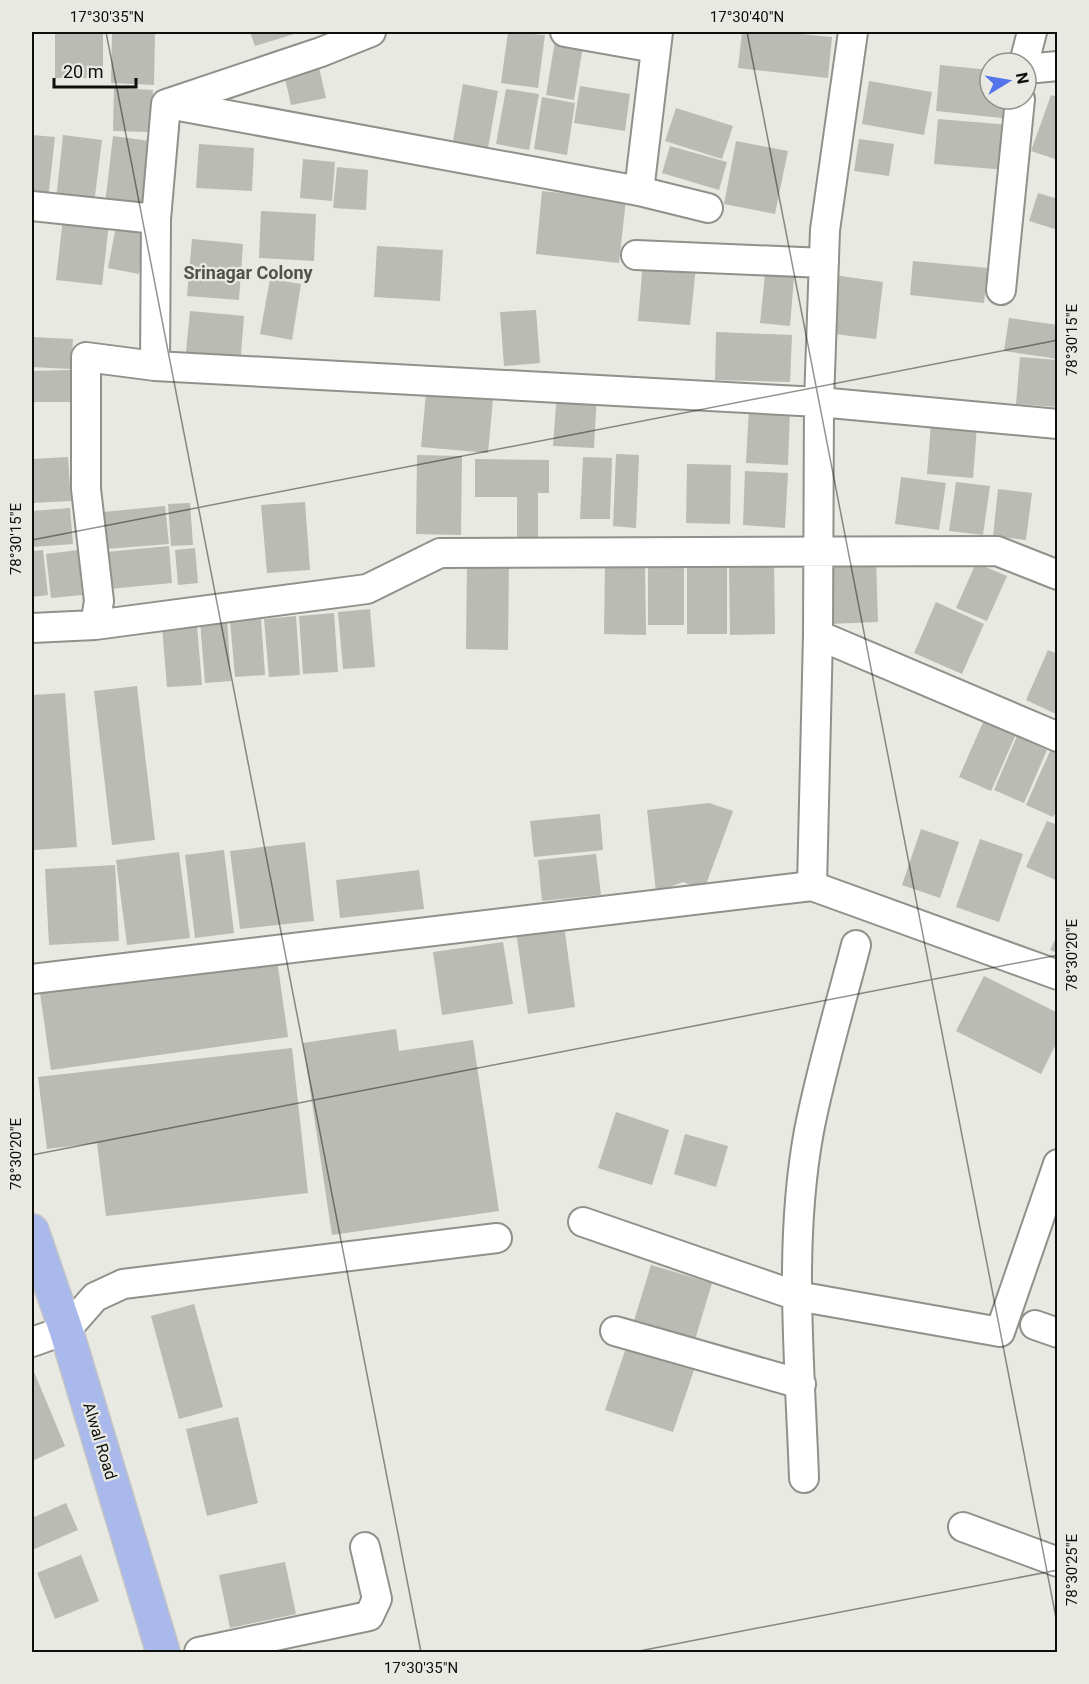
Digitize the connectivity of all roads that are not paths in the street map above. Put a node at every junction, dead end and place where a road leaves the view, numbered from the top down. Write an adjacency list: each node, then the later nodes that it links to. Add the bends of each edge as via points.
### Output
1 (371, 32): 6 (street)
2 (565, 32): 5 (street)
3 (853, 32): 17 (street, via 825,230)
4 (1032, 32): 7 (street)
5 (657, 40): 12 (street)
6 (317, 42): 10 (street)
7 (1027, 51)
8 (1058, 66): 9 (street)
9 (1038, 68)
10 (166, 104): 12 (street); 15 (street)
11 (1019, 111): 18 (street)
12 (639, 190): 14 (street)
13 (32, 206): 15 (street)
14 (708, 208)
15 (156, 219): 19 (street)
16 (636, 255): 17 (street)
17 (824, 263): 20 (street)
18 (1001, 290)
19 (155, 366): 20 (street); 24 (street, via 86,357 86,489 99,601)
20 (819, 402): 21 (street); 22 (street)
21 (1058, 424)
22 (819, 549): 23 (street, via 997,550); 24 (street, via 440,553 367,589); 26 (street)
23 (1058, 575)
24 (95, 625): 25 (street)
25 (32, 628)
26 (818, 635): 27 (street); 28 (street)
27 (1058, 737)
28 (812, 886): 30 (street); 31 (street)
29 (856, 945): 36 (street, via 809,1132 799,1227)
30 (1058, 975)
31 (32, 979)
32 (1058, 1164): 36 (street, via 1000,1332)
33 (583, 1221): 36 (street)
34 (32, 1231): 37 (main road, Alwal Road)
35 (497, 1238): 37 (street, via 123,1284 95,1298)
36 (797, 1296): 40 (street)
37 (66, 1330): 39 (street); 45 (main road, Alwal Road)
38 (615, 1330): 40 (street)
39 (32, 1342)
40 (801, 1384): 41 (street)
41 (804, 1478)
42 (963, 1527): 44 (street)
43 (365, 1547): 46 (street, via 377,1599 369,1616)
44 (1058, 1562)
45 (163, 1653)
46 (199, 1653)

